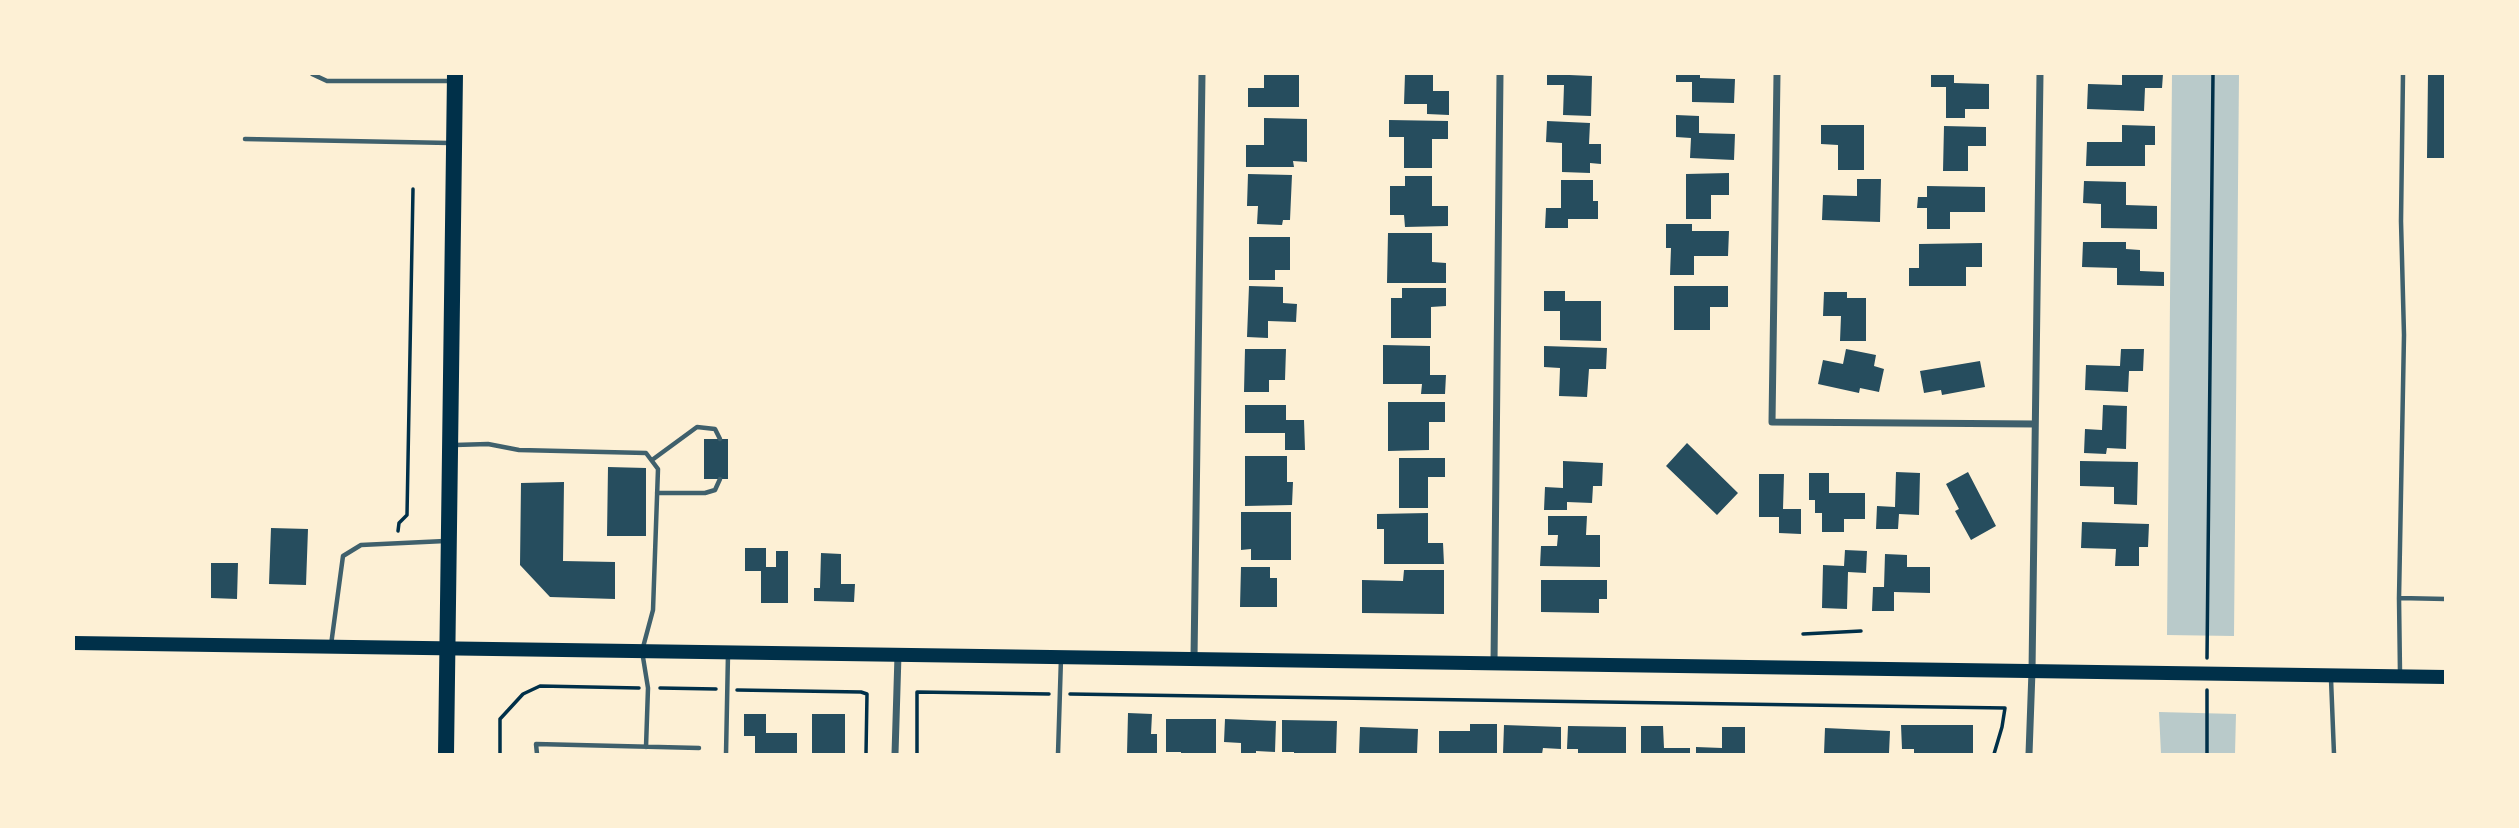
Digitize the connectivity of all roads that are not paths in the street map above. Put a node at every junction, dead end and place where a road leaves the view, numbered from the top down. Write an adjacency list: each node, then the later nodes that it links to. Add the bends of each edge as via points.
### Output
1 (312, 74): 7 (lane, via 327,81)
2 (1202, 74): 26 (street)
3 (1500, 74): 27 (street)
4 (1777, 74): 10 (street, via 1772,422)
5 (2039, 74): 10 (street)
6 (2403, 74): 17 (lane)
7 (455, 77): 9 (main road)
8 (245, 139): 9 (lane)
9 (455, 143): 12 (main road)
10 (2035, 424): 28 (street)
11 (720, 439): 13 (lane, via 715,429 697,427)
12 (451, 445): 13 (lane, via 646,453); 16 (main road)
13 (652, 460): 15 (lane, via 658,469)
14 (720, 479): 15 (lane, via 715,490 705,493)
15 (657, 493): 22 (lane, via 653,610)
16 (449, 541): 20 (lane, via 361,545 343,556); 21 (main road)
17 (2399, 598): 18 (lane); 30 (lane)
18 (2445, 599)
19 (74, 643): 20 (main road)
20 (331, 647): 21 (main road)
21 (448, 649): 22 (main road); 35 (main road)
22 (642, 651): 23 (main road); 33 (lane, via 648,688)
23 (728, 652): 24 (main road); 38 (lane)
24 (898, 655): 25 (main road); 39 (street)
25 (1061, 657): 26 (main road); 40 (lane)
26 (1194, 659): 27 (main road)
27 (1494, 663): 28 (main road)
28 (2032, 671): 29 (main road); 41 (street)
29 (2330, 675): 30 (main road); 42 (lane)
30 (2400, 676): 31 (main road)
31 (2445, 677)
32 (614, 746): 33 (lane); 36 (lane, via 537,744); 37 (lane)
33 (646, 747): 34 (lane)
34 (699, 748)
35 (446, 754)
36 (537, 754)
37 (614, 754)
38 (726, 754)
39 (895, 754)
40 (1058, 754)
41 (2029, 754)
42 (2334, 754)

